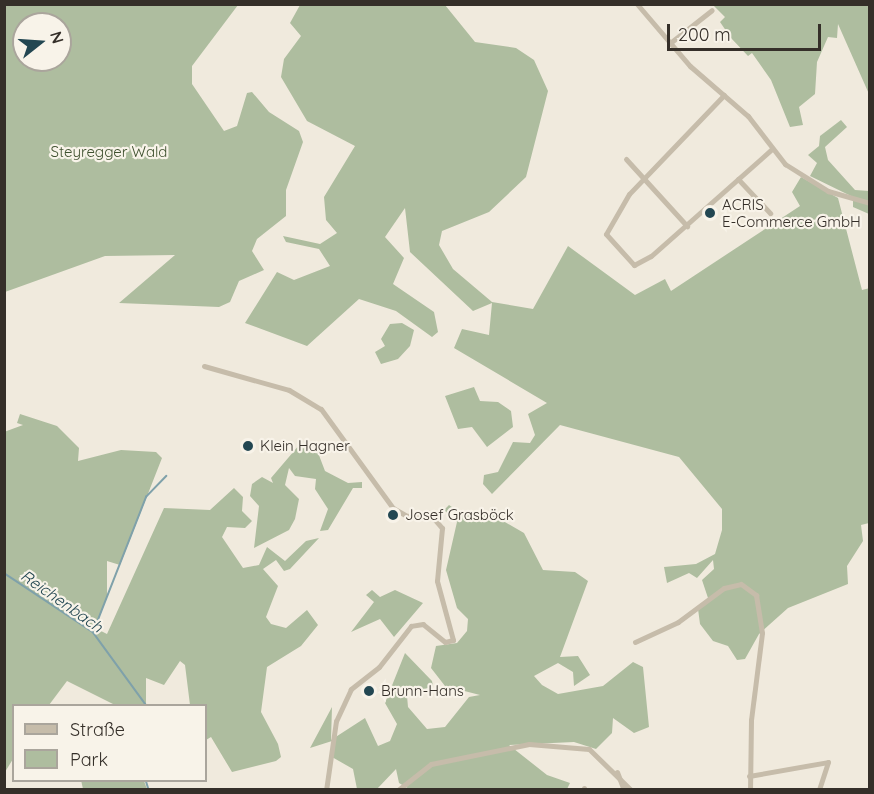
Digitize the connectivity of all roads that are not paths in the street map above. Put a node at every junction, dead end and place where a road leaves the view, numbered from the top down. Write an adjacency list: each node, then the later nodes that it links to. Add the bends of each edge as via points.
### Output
1 (637, 4): 3 (street)
2 (712, 10): 3 (street)
3 (670, 43): 4 (street)
4 (724, 95): 5 (street, via 748,116); 7 (street)
5 (771, 150): 8 (street); 9 (street, via 828,191)
6 (626, 159): 7 (street)
7 (645, 179): 11 (street); 11 (street, via 629,194 606,234 634,265 663,251)
8 (738, 179): 10 (street); 11 (street)
9 (870, 203)
10 (770, 213)
11 (687, 226)
12 (204, 366): 16 (street, via 289,390 321,409 393,508 406,515 429,513 442,528 437,581 453,640 445,642 423,624 411,626 379,667 351,689 336,721)
13 (635, 642): 15 (street, via 678,622 724,588 741,584 753,590 762,633)
14 (616, 770): 17 (street, via 580,746 519,745 431,764); 18 (street); 19 (street)
15 (749, 776): 20 (street); 21 (street, via 828,762)
16 (326, 789)
17 (398, 789)
18 (624, 789)
19 (631, 789)
20 (750, 789)
21 (819, 789)

